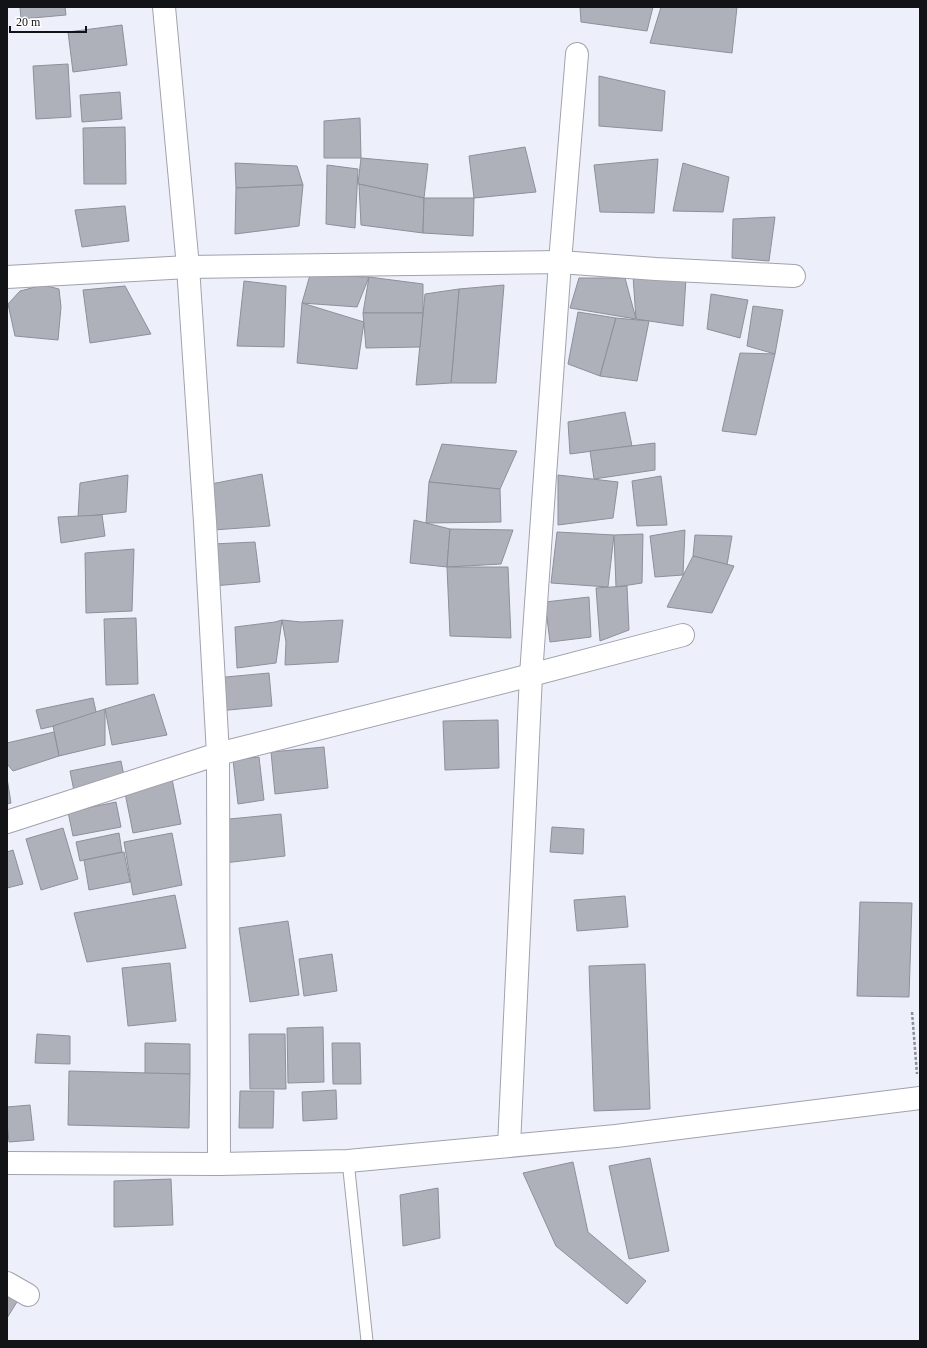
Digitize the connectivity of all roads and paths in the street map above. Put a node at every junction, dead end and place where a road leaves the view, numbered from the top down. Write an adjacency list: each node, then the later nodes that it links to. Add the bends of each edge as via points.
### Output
1 (164, 7): 4 (street)
2 (577, 54): 3 (street)
3 (560, 262): 4 (street); 5 (street); 8 (street)
4 (188, 267): 6 (street); 9 (street)
5 (794, 276)
6 (7, 277)
7 (683, 635): 8 (street)
8 (531, 675): 9 (street); 13 (street)
9 (218, 754): 10 (street); 16 (street)
10 (7, 822)
11 (912, 1012): 12 (path)
12 (919, 1098): 13 (street, via 624,1135)
13 (509, 1146): 14 (street)
14 (348, 1161): 16 (street); 19 (lane)
15 (7, 1163): 16 (street)
16 (219, 1164)
17 (7, 1283): 18 (street)
18 (28, 1295)
19 (367, 1341)

